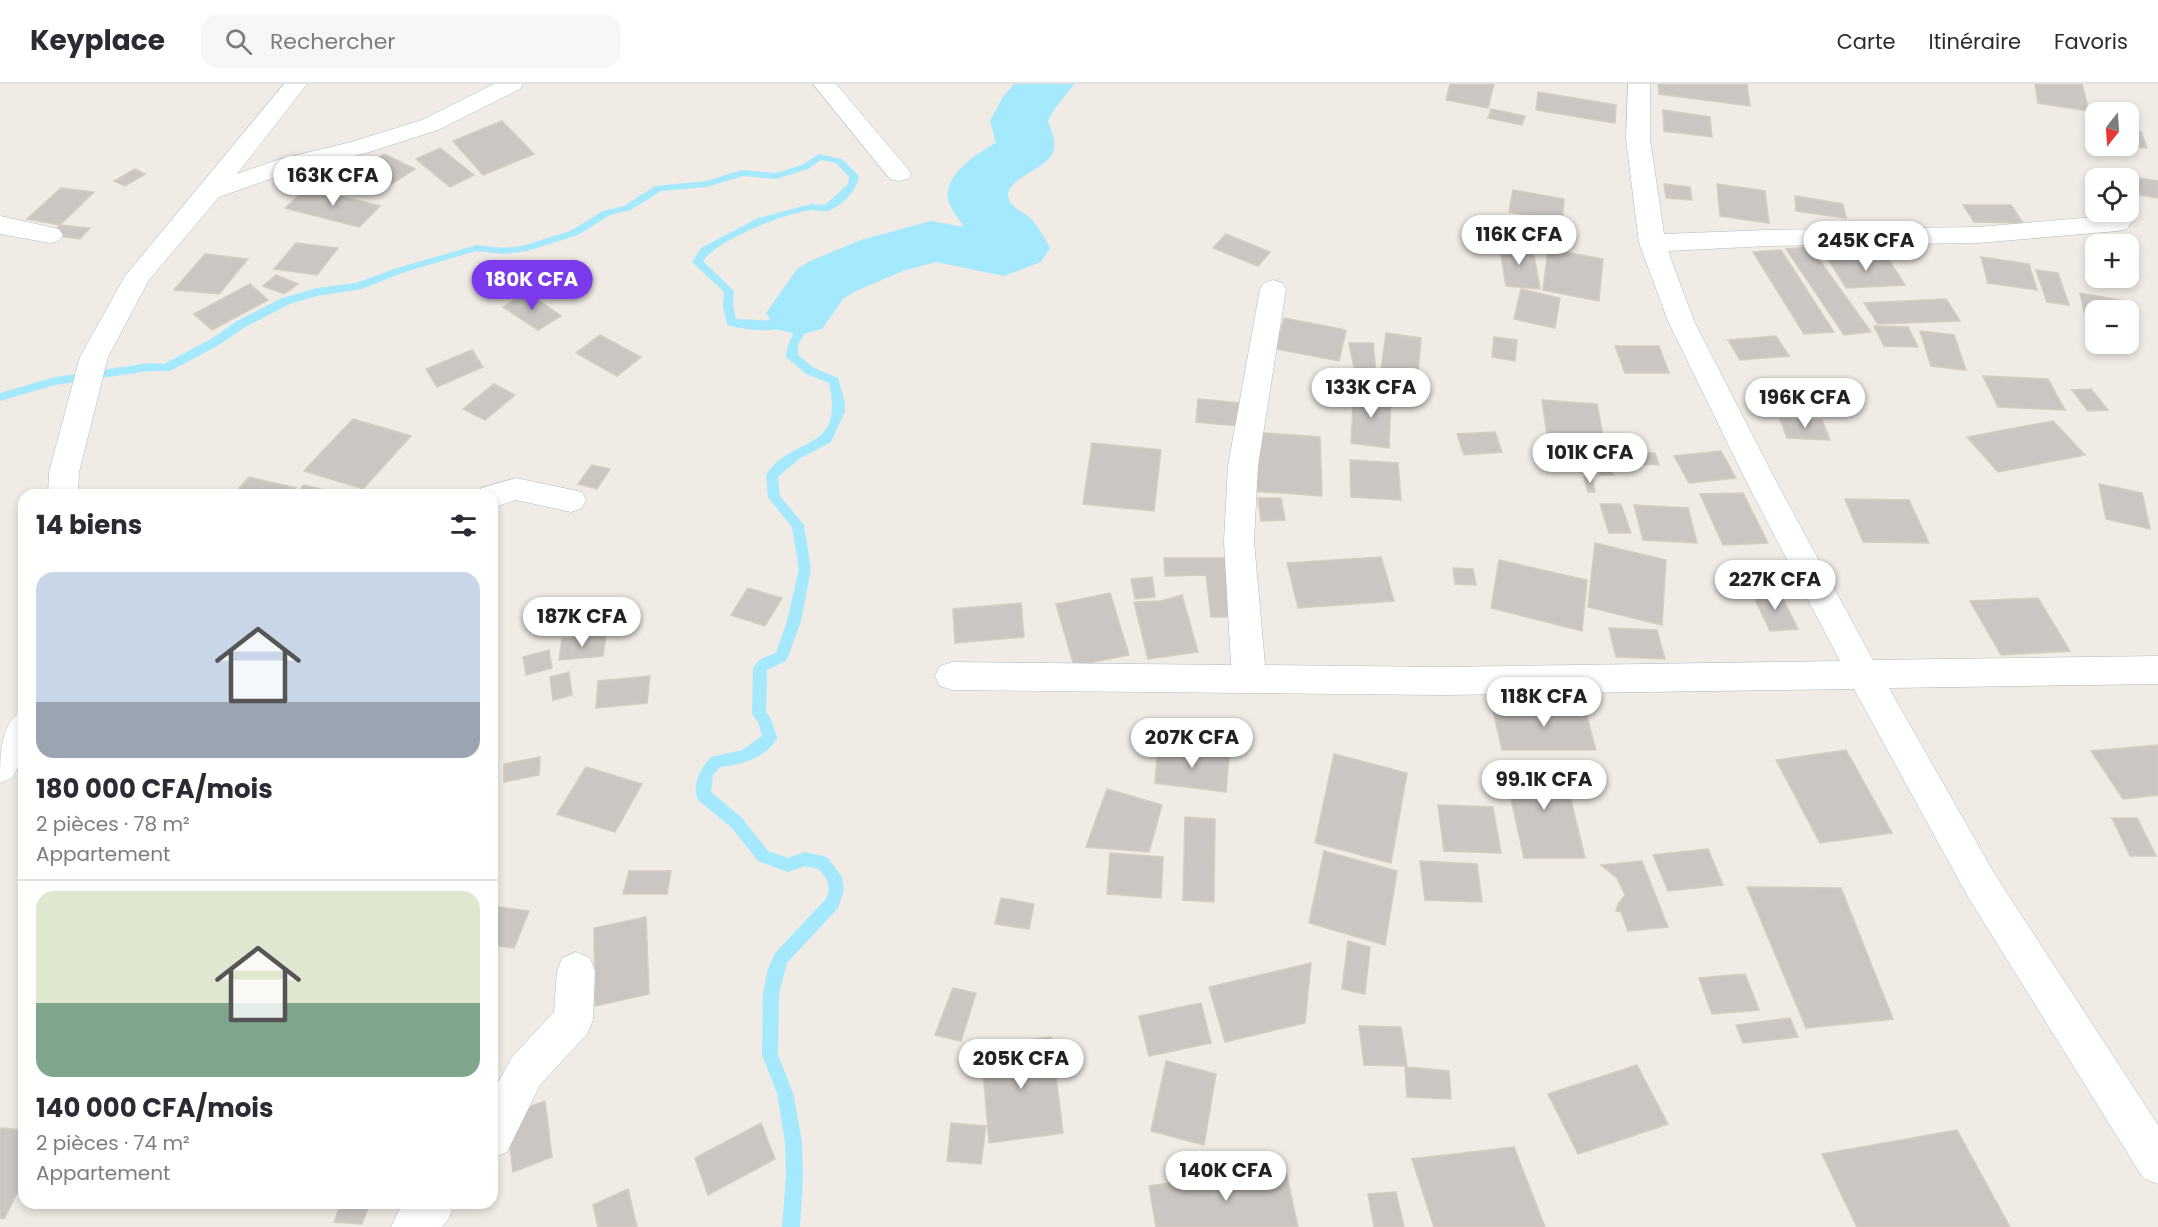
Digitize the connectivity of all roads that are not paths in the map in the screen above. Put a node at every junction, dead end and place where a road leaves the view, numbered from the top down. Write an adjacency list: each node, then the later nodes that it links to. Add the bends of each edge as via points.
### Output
1 (296, 84): 6 (street)
2 (512, 84): 6 (street, via 430,125 286,165)
3 (824, 84): 5 (street)
4 (1640, 84): 10 (street, via 1638,139)
5 (898, 174)
6 (210, 192): 12 (street, via 138,276 94,357 64,472)
7 (2118, 223): 10 (street, via 1978,235)
8 (0, 224): 9 (street)
9 (50, 235)
10 (1652, 243): 16 (street, via 1681,321)
11 (1273, 289): 18 (street, via 1244,466 1239,541)
12 (63, 489)
13 (498, 494): 14 (street, via 516,489)
14 (571, 500)
15 (2158, 670): 16 (street)
16 (1863, 673): 18 (street, via 1443,681); 23 (street, via 1981,885)
17 (952, 676): 18 (street)
18 (1249, 679)
19 (18, 738): 20 (street)
20 (0, 768)
21 (576, 971): 22 (street, via 573,1020 526,1071)
22 (498, 1125)
23 (2158, 1163)
24 (429, 1209): 25 (street)
25 (413, 1227)

